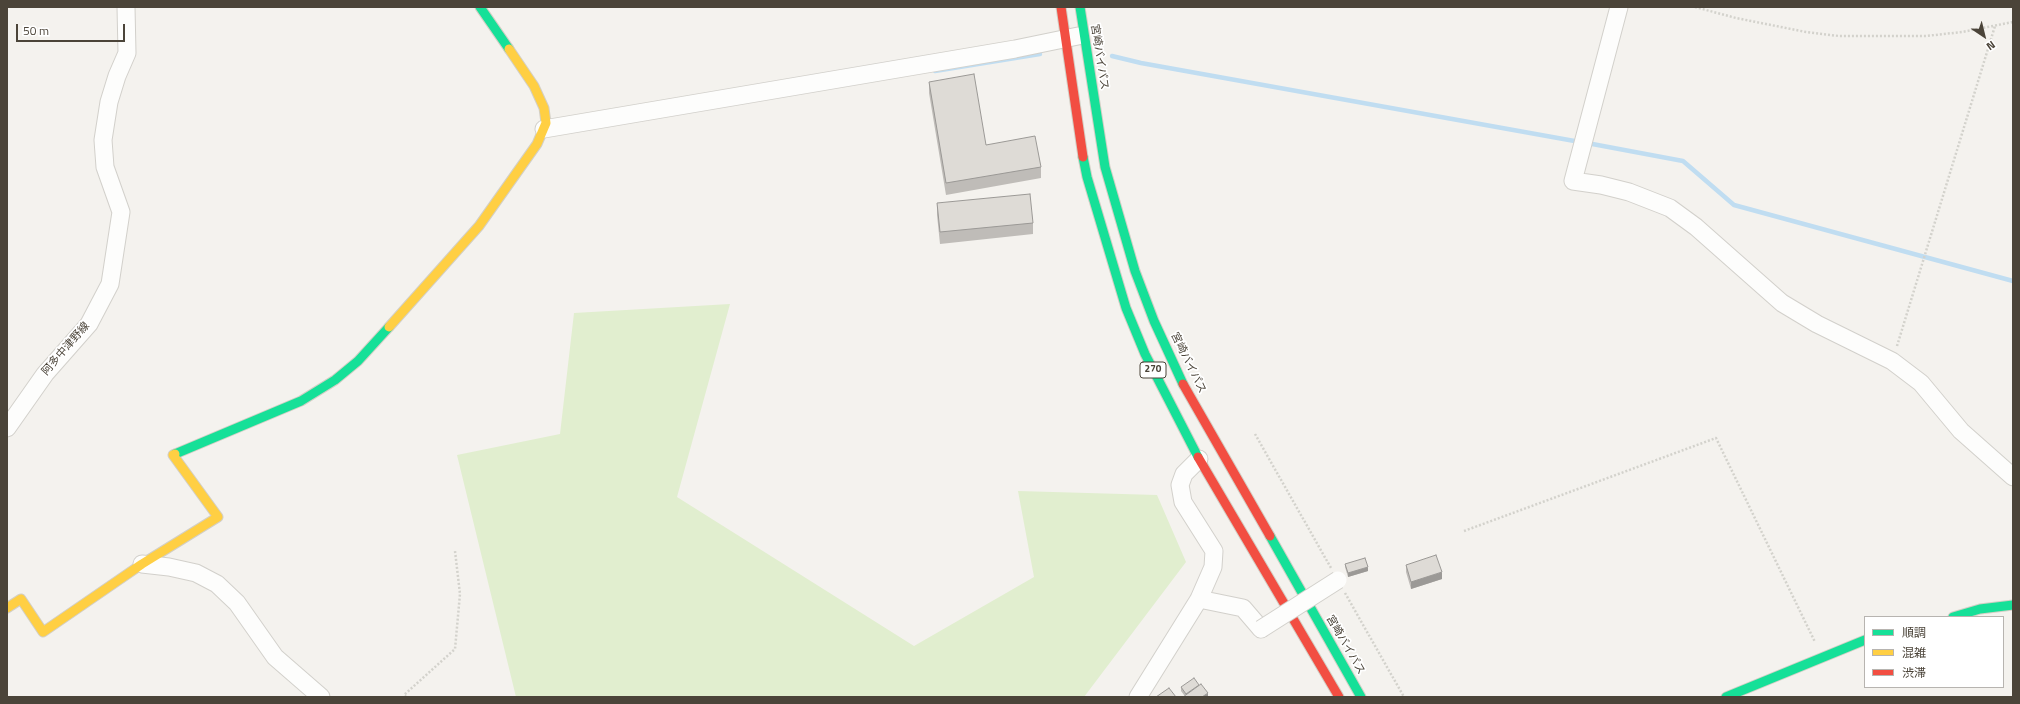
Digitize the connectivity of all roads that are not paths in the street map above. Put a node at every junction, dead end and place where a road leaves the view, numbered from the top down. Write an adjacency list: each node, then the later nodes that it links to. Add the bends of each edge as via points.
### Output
1 (126, 7): 9 (street, 阿多中津野線, via 127,53 109,102 103,140 105,167 121,212 110,284 89,324 45,374)
2 (480, 7): 8 (main road, via 534,86 544,108)
3 (1061, 7): 7 (main road, 270)
4 (1080, 7): 6 (main road, 宮崎バイパス / 270)
5 (1619, 7): 11 (street, via 1573,181 1629,192 1670,208 1696,227 1782,303 1817,324 1892,361 1921,383 1961,431)
6 (1083, 36): 7 (street); 22 (main road, 宮崎バイパス / 270, via 1106,167 1135,271 1154,321 1181,380)
7 (1065, 38): 8 (street, via 1015,49); 10 (main road, 270, via 1087,177 1126,308 1145,354)
8 (544, 129): 12 (main road, via 537,144 479,226 358,361 336,380 302,401 173,455 218,517)
9 (7, 428)
10 (1199, 459): 14 (street, via 1184,474 1180,485 1183,502 1214,551 1213,567); 21 (main road, 270)
11 (2013, 477)
12 (142, 564): 16 (main road, via 43,632 21,599); 19 (street, via 196,573 217,584 236,603 275,657)
13 (1338, 580): 14 (street, bridge, via 1261,628 1243,608)
14 (1199, 599): 20 (street)
15 (2013, 605): 17 (main road, via 1980,609)
16 (7, 608)
17 (1956, 616)
18 (1864, 640): 23 (main road)
19 (320, 697)
20 (1138, 697)
21 (1339, 697)
22 (1361, 697)
23 (1726, 697)

